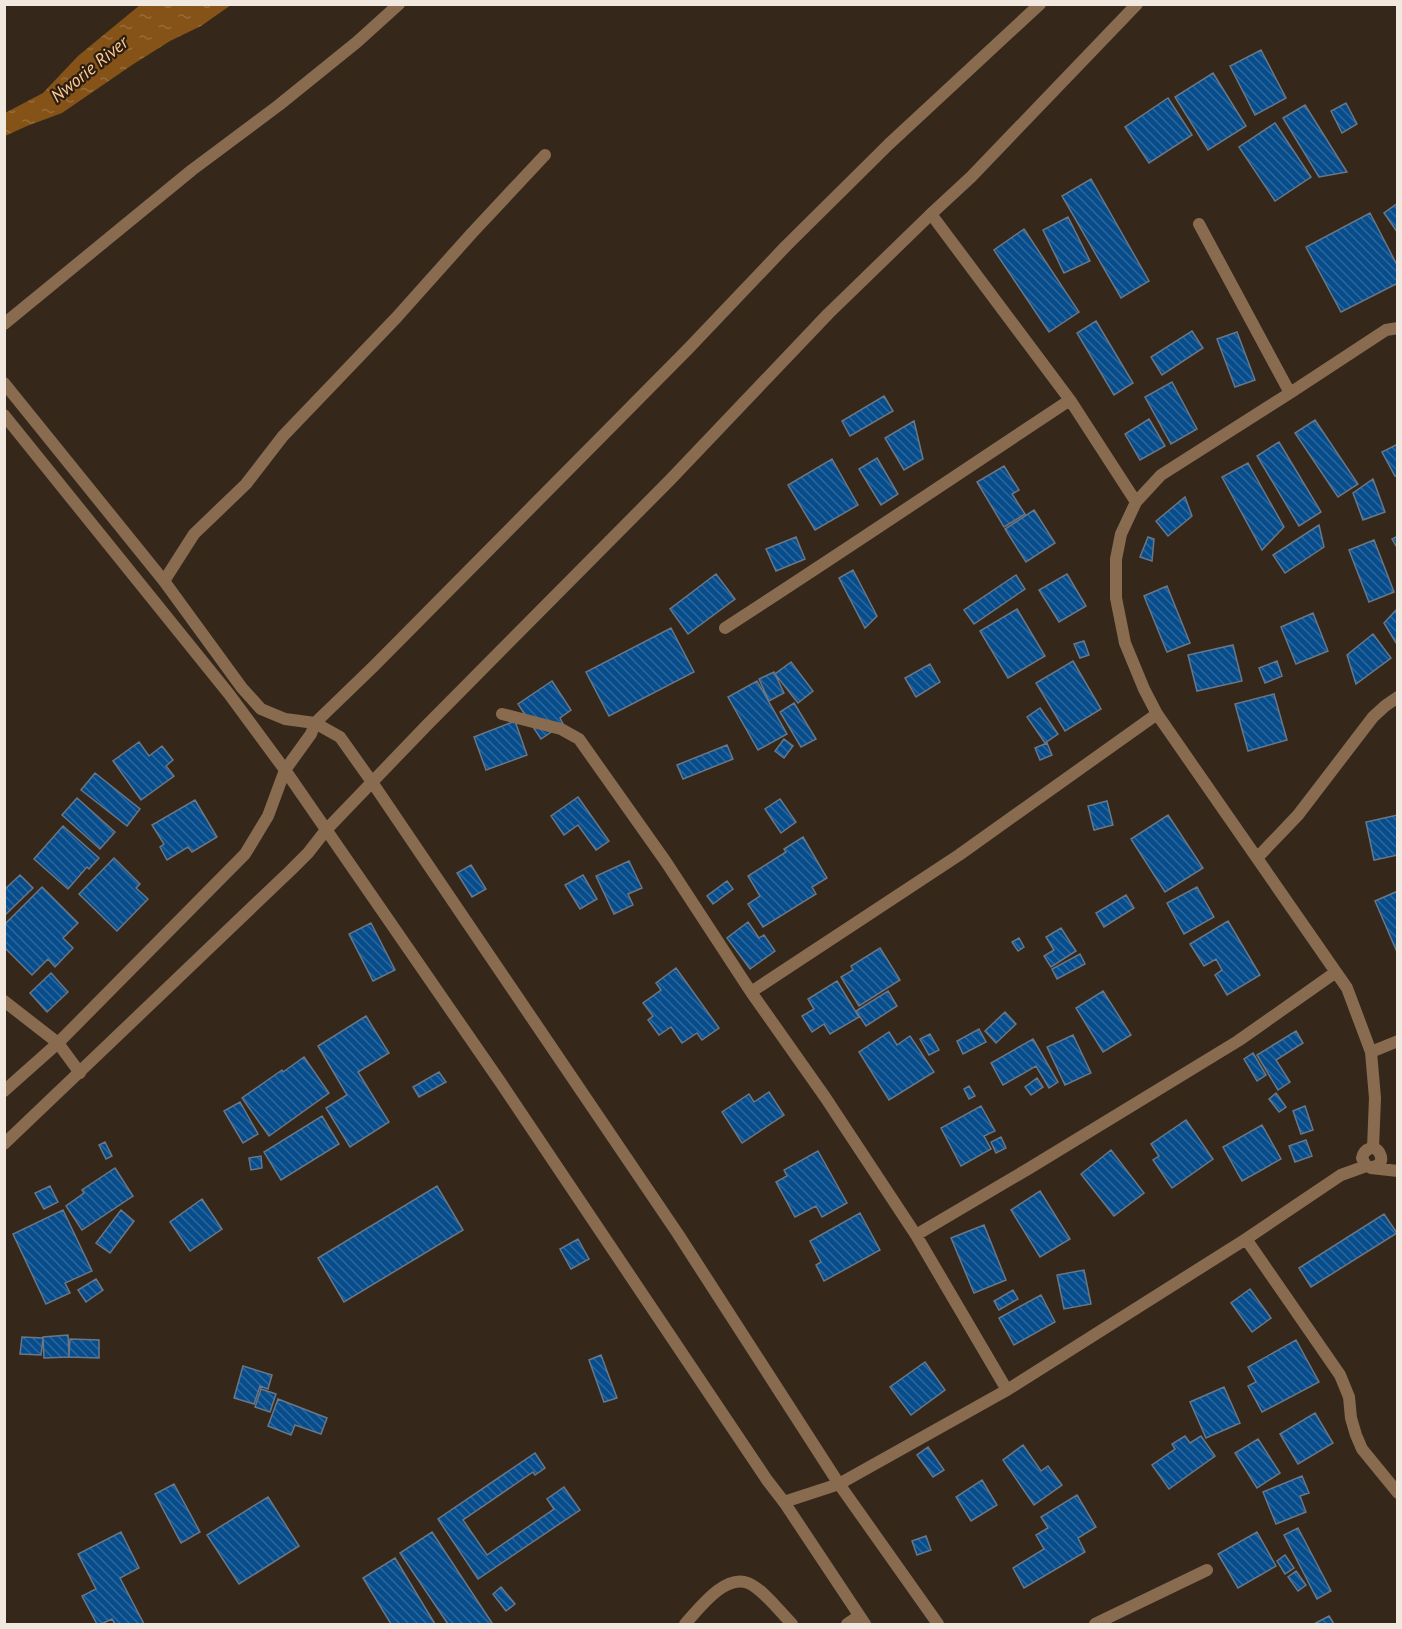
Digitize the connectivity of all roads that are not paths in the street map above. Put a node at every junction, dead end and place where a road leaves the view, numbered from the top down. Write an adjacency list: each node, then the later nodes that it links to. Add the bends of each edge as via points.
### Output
1 (399, 4): 7 (street, via 357,42)
2 (1040, 4): 19 (street, via 889,144)
3 (1137, 4): 5 (street)
4 (545, 155): 14 (street, via 283,436 246,484 194,534)
5 (931, 214): 11 (street); 21 (street, via 828,314)
6 (1199, 224): 10 (street)
7 (4, 324)
8 (1398, 328): 10 (street, via 1386,330)
9 (4, 383): 14 (street)
10 (1290, 393): 13 (street, via 1161,475)
11 (1070, 400): 13 (street); 15 (street)
12 (4, 415): 20 (street, via 229,694)
13 (1136, 502): 18 (street, via 1121,534 1116,559 1116,598 1125,643)
14 (164, 581): 19 (street, via 261,709 285,719)
15 (725, 628)
16 (1398, 697): 23 (street, via 1373,717 1298,816)
17 (502, 714): 25 (street, via 561,729 579,739)
18 (1157, 714): 23 (street); 25 (street, via 959,855)
19 (315, 723): 20 (street); 21 (street, via 340,737)
20 (285, 770): 22 (street); 28 (street, via 268,816 245,854)
21 (372, 782): 22 (street); 40 (street, via 678,1234)
22 (326, 830): 30 (street, via 291,870); 42 (street)
23 (1257, 858): 24 (street)
24 (1336, 972): 29 (street, via 1347,988); 37 (street, via 1238,1041)
25 (751, 992): 37 (street)
26 (4, 1001): 28 (street)
27 (1398, 1041): 29 (street)
28 (58, 1043): 30 (street); 31 (street)
29 (1371, 1052): 33 (street)
30 (80, 1073): 32 (street)
31 (4, 1091)
32 (4, 1144)
33 (1377, 1152): 34 (street, via 1367,1149 1363,1153); 35 (street)
34 (1366, 1164): 36 (street); 38 (street, via 1341,1175)
35 (1398, 1164)
36 (1398, 1171)
37 (916, 1235): 39 (street)
38 (1246, 1239): 39 (street); 41 (street, via 1340,1375 1362,1449)
39 (1007, 1390): 40 (street)
40 (839, 1484): 42 (street); 48 (street)
41 (1398, 1493)
42 (784, 1502): 44 (street)
43 (1207, 1570): 49 (street)
44 (862, 1620): 47 (street)
45 (685, 1624): 46 (street, via 725,1585 747,1582)
46 (792, 1624)
47 (847, 1624)
48 (938, 1624)
49 (1095, 1624)

